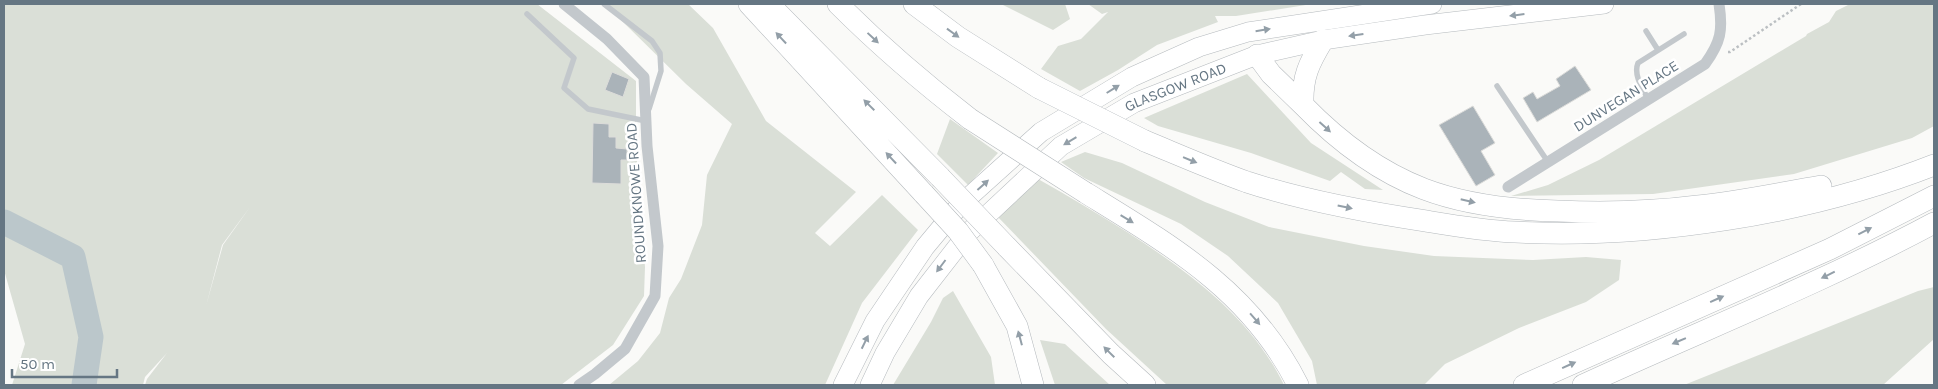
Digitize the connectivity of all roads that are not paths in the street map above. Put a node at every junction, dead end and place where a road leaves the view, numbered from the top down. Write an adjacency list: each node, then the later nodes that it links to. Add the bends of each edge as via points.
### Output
1 (564, 4): 20 (street, ROUNDKNOWE ROAD, via 607,39 644,77)
2 (604, 4): 20 (lane, via 652,41 660,53 661,71)
3 (749, 4): 32 (highway, one-way to 3, bridge, via 1017,326 983,265 958,231)
4 (769, 4): 33 (highway, one-way to 4, bridge)
5 (838, 4): 34 (highway, one-way to 34, bridge, via 919,80 970,119 1173,248 1223,287 1265,331)
6 (914, 4): 27 (highway, one-way to 27, bridge, via 958,37 1039,88 1145,141 1248,182 1345,208)
7 (1432, 4): 16 (main road, GLASGOW ROAD, one-way to 7, via 1199,47 1248,32)
8 (1604, 4): 13 (main road, GLASGOW ROAD, one-way to 13)
9 (1719, 4): 18 (street, DUNVEGAN PLACE, via 1722,26 1716,48 1705,64)
10 (527, 14): 20 (lane, via 574,58 564,88 588,109)
11 (1646, 31): 14 (lane)
12 (1684, 34): 14 (lane)
13 (1323, 40): 15 (main road, GLASGOW ROAD); 19 (highway, via 1306,72)
14 (1658, 50): 18 (lane, via 1636,66)
15 (1257, 55): 16 (main road, via 1249,44 1242,42); 19 (highway, via 1271,74); 31 (main road, GLASGOW ROAD, one-way to 31, via 1134,103 1061,146 993,208 947,258 902,323)
16 (1132, 77): 30 (main road, GLASGOW ROAD, one-way to 16, via 875,321 925,247 960,206 1041,132)
17 (1496, 86): 22 (lane)
18 (1648, 99): 22 (street, DUNVEGAN PLACE)
19 (1303, 105): 24 (highway, one-way to 24, via 1343,143 1384,170 1424,189 1491,206 1535,210 1645,211 1698,206)
20 (646, 122): 29 (street, ROUNDKNOWE ROAD, via 658,246 656,296 625,349)
21 (1934, 152): 24 (highway)
22 (1548, 162): 25 (street, DUNVEGAN PLACE)
23 (1934, 165): 27 (highway, via 1904,177 1798,205 1657,228 1573,233 1516,232)
24 (1828, 185): 27 (highway, via 1732,210 1622,223 1529,225)
25 (1508, 187)
26 (1934, 196): 35 (highway, one-way to 26, via 1830,249)
27 (1403, 218)
28 (1934, 223): 36 (highway, one-way to 36, via 1782,298)
29 (579, 385)
30 (843, 385)
31 (870, 385)
32 (1033, 385)
33 (1145, 385)
34 (1298, 385)
35 (1524, 385)
36 (1583, 385)

